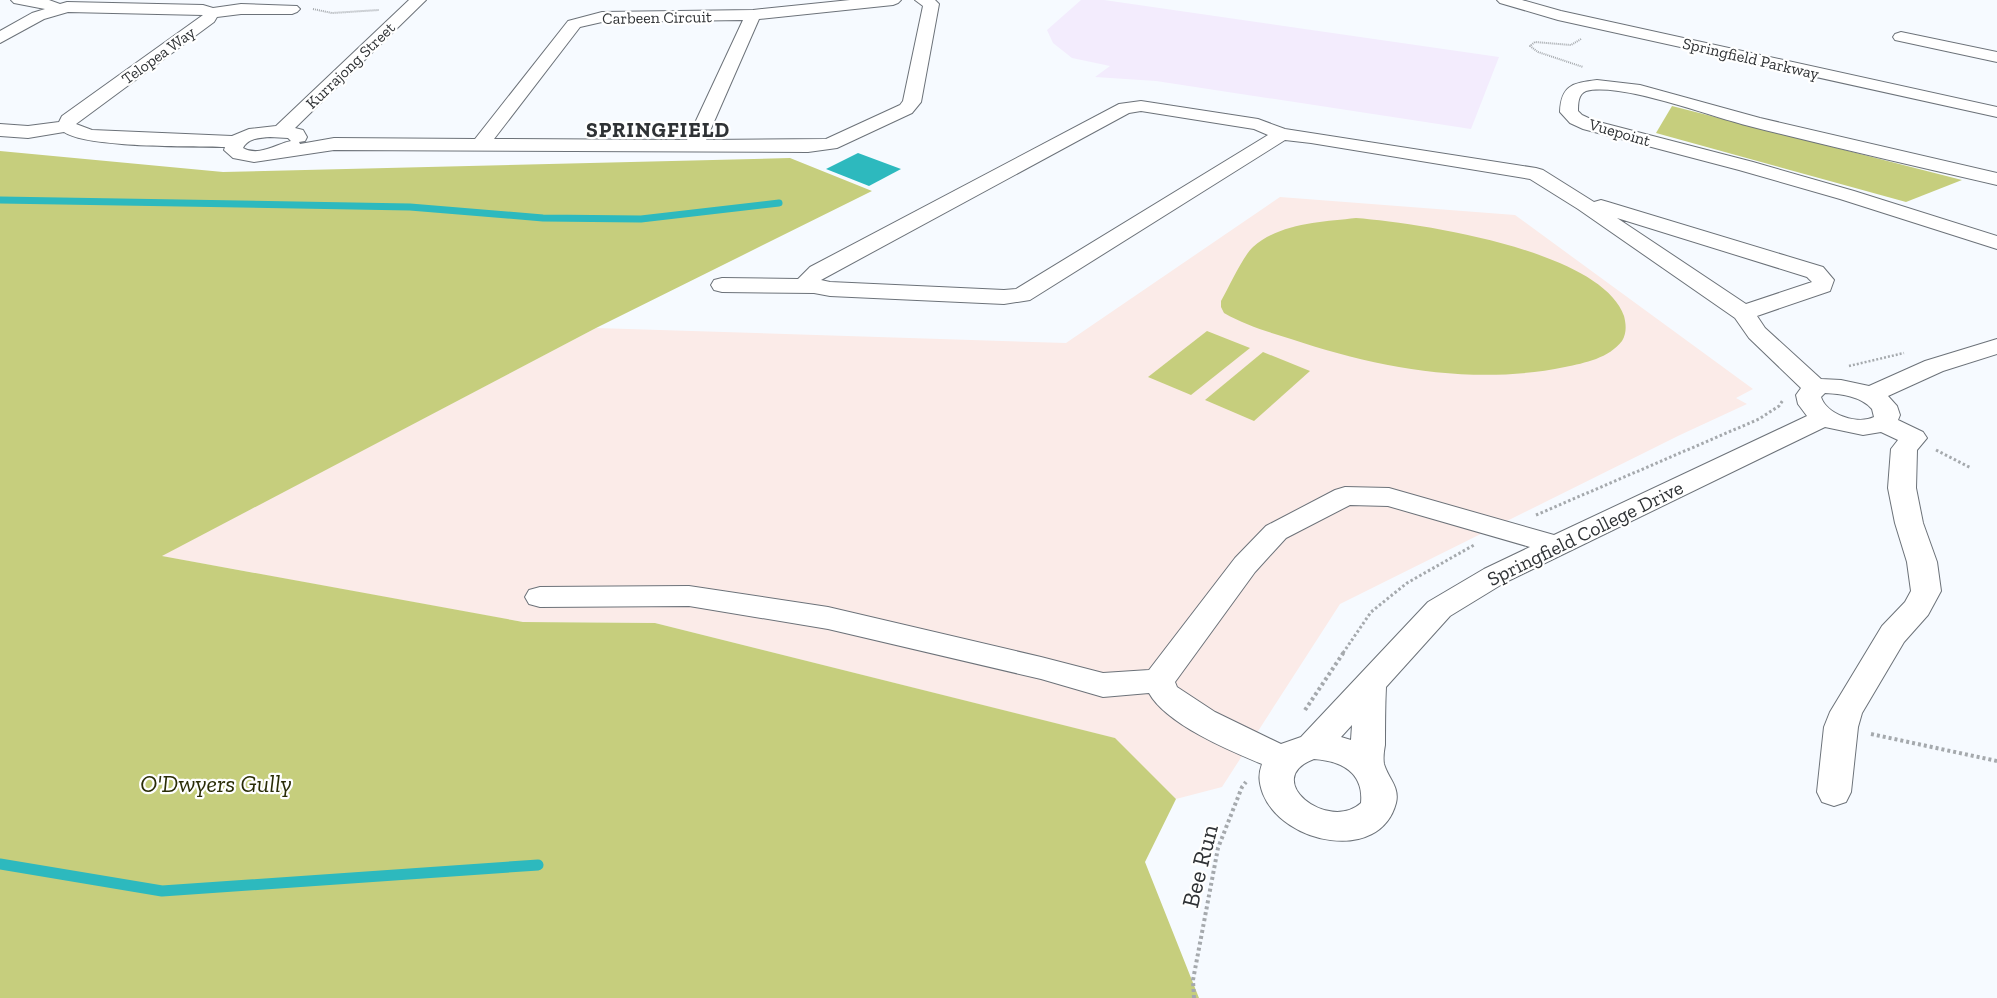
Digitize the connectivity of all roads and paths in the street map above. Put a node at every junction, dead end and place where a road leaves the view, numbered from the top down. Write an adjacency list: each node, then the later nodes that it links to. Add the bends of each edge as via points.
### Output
1 (19, 0): 6 (street, via 48,4)
2 (892, 0): 9 (street, Carbeen Circuit)
3 (925, 0): 23 (street, via 930,4 912,102 906,109 830,144)
4 (1505, 0): 15 (street, Springfield Parkway, via 1558,15)
5 (413, 5): 7 (path, via 332,13); 18 (street, Kurrajong Street)
6 (58, 9): 8 (street, Telopea Way, via 83,6 203,10); 12 (street, Telopea Way, via 38,16)
7 (292, 9): 8 (street, via 241,9)
8 (212, 13): 16 (street, Telopea Way, via 68,120)
9 (753, 15): 22 (street, Carbeen Circuit, via 602,17 586,11); 23 (street)
10 (1584, 37): 14 (path, via 1571,45 1534,42 1530,46 1538,52 1591,70 1599,76)
11 (1901, 37): 13 (street)
12 (0, 38)
13 (1997, 57)
14 (1602, 84): 25 (street, Vuepoint, via 1635,89 1887,156); 27 (street, Vuepoint, via 1579,87 1573,93 1569,112 1576,119 1847,195)
15 (1997, 112)
16 (67, 126): 17 (street, via 33,131); 20 (street, via 92,136)
17 (0, 130)
18 (290, 133): 20 (street, via 252,134); 21 (street); 24 (street, Kurrajong Street, via 293,145)
19 (1282, 134): 26 (street, via 1524,171 1536,174); 29 (street, via 1022,295 994,297); 29 (street, via 1258,124 1141,106 1125,108 818,272 809,279)
20 (237, 142): 24 (street, via 233,150 244,155)
21 (334, 144): 22 (street); 24 (street)
22 (480, 145): 23 (street)
23 (694, 146)
24 (276, 153)
25 (1997, 179)
26 (1585, 204): 30 (street); 30 (street, via 1601,206 1815,272 1823,280 1822,286)
27 (1997, 243)
28 (722, 285): 29 (street)
29 (814, 286)
30 (1743, 313): 32 (street, via 1757,333)
31 (1997, 346): 33 (street, via 1934,366)
32 (1816, 388): 33 (street, via 1847,387); 34 (street, via 1808,395 1808,400)
33 (1869, 396): 35 (street, via 1884,407 1887,418)
34 (1825, 417): 35 (street, via 1851,426); 38 (street, Springfield College Drive)
35 (1883, 423): 36 (street)
36 (1914, 438): 37 (path); 42 (street, via 1904,449 1902,488 1922,562 1926,590 1917,608 1893,634 1846,712)
37 (1972, 468)
38 (1558, 546): 40 (street, via 1389,497 1345,496 1276,532 1245,565); 41 (street, Springfield College Drive, via 1494,576 1440,609)
39 (540, 597): 40 (street, via 689,596 828,618 1103,685)
40 (1158, 681): 43 (street, via 1166,695 1188,712)
41 (1370, 683): 43 (street, Springfield College Drive); 45 (street)
42 (1841, 727): 44 (path); 46 (street)
43 (1288, 753): 45 (street, via 1327,746 1343,750); 45 (street, via 1276,775 1276,785 1285,804 1305,820 1330,827 1355,825 1373,813 1380,795); 47 (path, Bee Run, via 1242,787 1218,848 1193,980)
44 (1997, 761)
45 (1367, 766)
46 (1834, 792)
47 (1194, 998)

